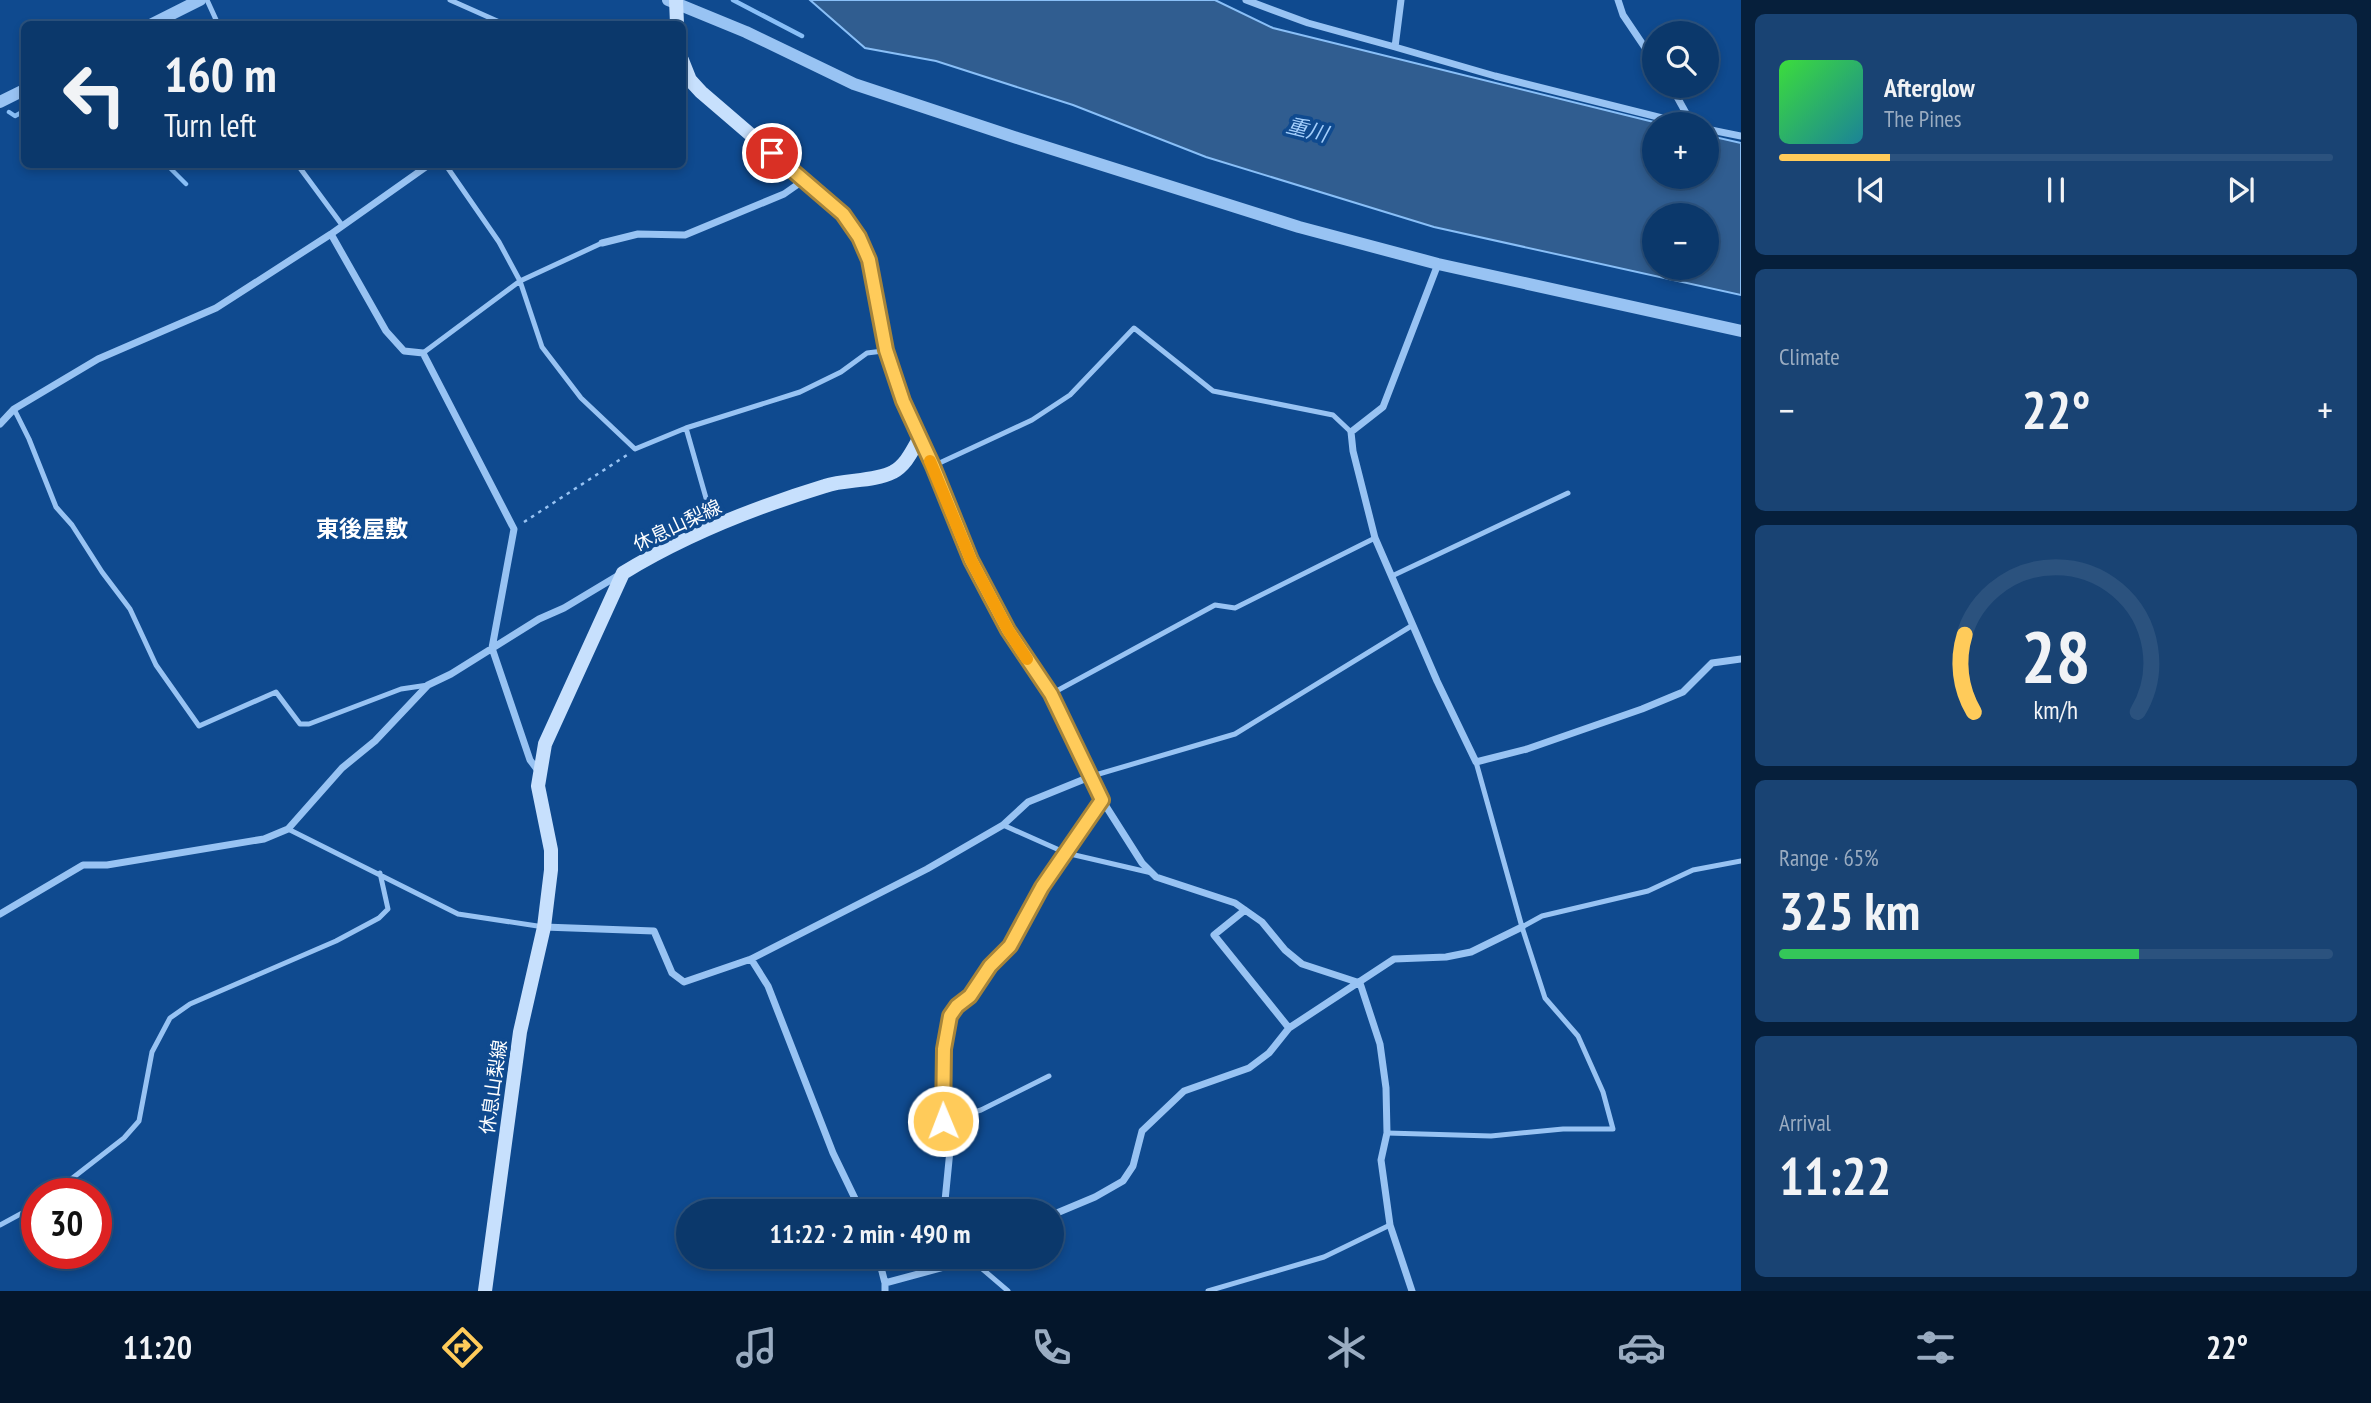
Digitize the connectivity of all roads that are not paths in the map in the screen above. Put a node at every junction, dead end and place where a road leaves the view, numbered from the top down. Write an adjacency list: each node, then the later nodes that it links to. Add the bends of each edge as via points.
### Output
1 (200, 0): 8 (street)
2 (207, 0): 9 (lane)
3 (450, 0): 10 (lane)
4 (1246, 0): 13 (street)
5 (1401, 0): 13 (street)
6 (1618, 0): 12 (street)
7 (673, 1): 11 (main road); 27 (street, via 853,84 1300,227)
8 (158, 21)
9 (217, 21)
10 (497, 21)
11 (676, 21)
12 (1642, 43)
13 (1395, 47): 17 (street)
14 (686, 80): 23 (main road)
15 (21, 91): 16 (street)
16 (1, 100)
17 (1642, 113)
18 (1719, 132): 19 (street)
19 (1741, 136)
20 (300, 168): 24 (lane)
21 (424, 168): 24 (street)
22 (448, 168): 28 (lane)
23 (805, 179): 26 (street, via 784,194 685,235 638,234); 30 (main road, via 843,214 859,237 869,260)
24 (342, 225): 25 (street)
25 (331, 233): 31 (street, via 386,331 404,351); 32 (street, via 216,308 98,359)
26 (602, 243): 28 (lane)
27 (1438, 264): 29 (street); 35 (street, via 1383,407)
28 (520, 281): 31 (lane); 34 (lane, via 542,346 581,398 635,449)
29 (1741, 331)
30 (886, 350): 34 (lane, via 867,353 800,392); 36 (main road)
31 (423, 353): 44 (street, via 514,529)
32 (14, 409): 33 (street); 46 (lane, via 56,507 130,609 156,666 199,726 276,692 300,724 309,724 401,689)
33 (0, 424)
34 (686, 428): 39 (lane)
35 (1351, 432): 37 (lane, via 1333,415 1213,391 1134,328 1070,395 1032,420); 40 (street)
36 (919, 439): 37 (street); 39 (main road, 休息山梨線, via 903,465 891,473 832,483)
37 (933, 466): 47 (street, via 971,560 1008,630)
38 (1568, 493): 42 (lane)
39 (715, 527): 41 (main road, 休息山梨線)
40 (1375, 538): 42 (street); 47 (lane, via 1235,608 1215,605)
41 (623, 573): 44 (street); 49 (main road, 休息山梨線, via 545,744)
42 (1392, 576): 43 (street)
43 (1413, 625): 48 (street); 50 (lane, via 1235,734)
44 (492, 648): 46 (street); 49 (street, via 530,760)
45 (1741, 659): 48 (street, via 1712,663 1683,692 1642,709)
46 (428, 685): 53 (street, via 342,768)
47 (1051, 694): 50 (street)
48 (1476, 762): 60 (lane)
49 (539, 773): 61 (main road, 休息山梨線, via 551,850)
50 (1092, 776): 51 (street); 52 (street, via 1028,802)
51 (1102, 800): 54 (street); 57 (street)
52 (1003, 825): 54 (lane); 62 (street)
53 (288, 829): 56 (lane); 59 (street, via 264,839 83,865)
54 (1066, 853): 57 (lane); 66 (street, via 1010,946 950,1016 944,1049)
55 (1741, 861): 60 (lane, via 1693,870 1648,891 1542,916)
56 (380, 873): 61 (lane, via 458,914); 68 (lane, via 388,909 379,918 190,1003 170,1018 152,1052 139,1121)
57 (1152, 873): 58 (street)
58 (1245, 910): 63 (street, via 1302,964); 64 (street, via 1214,935)
59 (0, 914)
60 (1522, 927): 63 (street, via 1471,952 1394,959); 67 (lane, via 1545,998 1578,1035 1603,1091 1613,1129 1491,1136)
61 (544, 928): 62 (street, via 654,931 672,973 684,982); 79 (main road, 休息山梨線, via 520,1032)
62 (751, 960): 69 (street, via 768,986)
63 (1360, 983): 64 (street); 67 (street, via 1380,1044)
64 (1289, 1028): 71 (street, via 1269,1053 1249,1068 1184,1091 1142,1131 1133,1166 1123,1181)
65 (1049, 1076): 66 (lane, via 981,1110)
66 (943, 1121): 70 (street, via 950,1150)
67 (1387, 1133): 73 (street, via 1381,1160)
68 (73, 1178)
69 (856, 1199)
70 (945, 1199)
71 (1064, 1209)
72 (21, 1214): 74 (lane)
73 (1390, 1224): 81 (lane, via 1324,1257); 82 (street)
74 (0, 1226)
75 (881, 1269): 78 (street)
76 (934, 1269): 78 (street)
77 (982, 1269): 80 (lane)
78 (885, 1287)
79 (485, 1291)
80 (1008, 1291)
81 (1208, 1291)
82 (1412, 1291)

